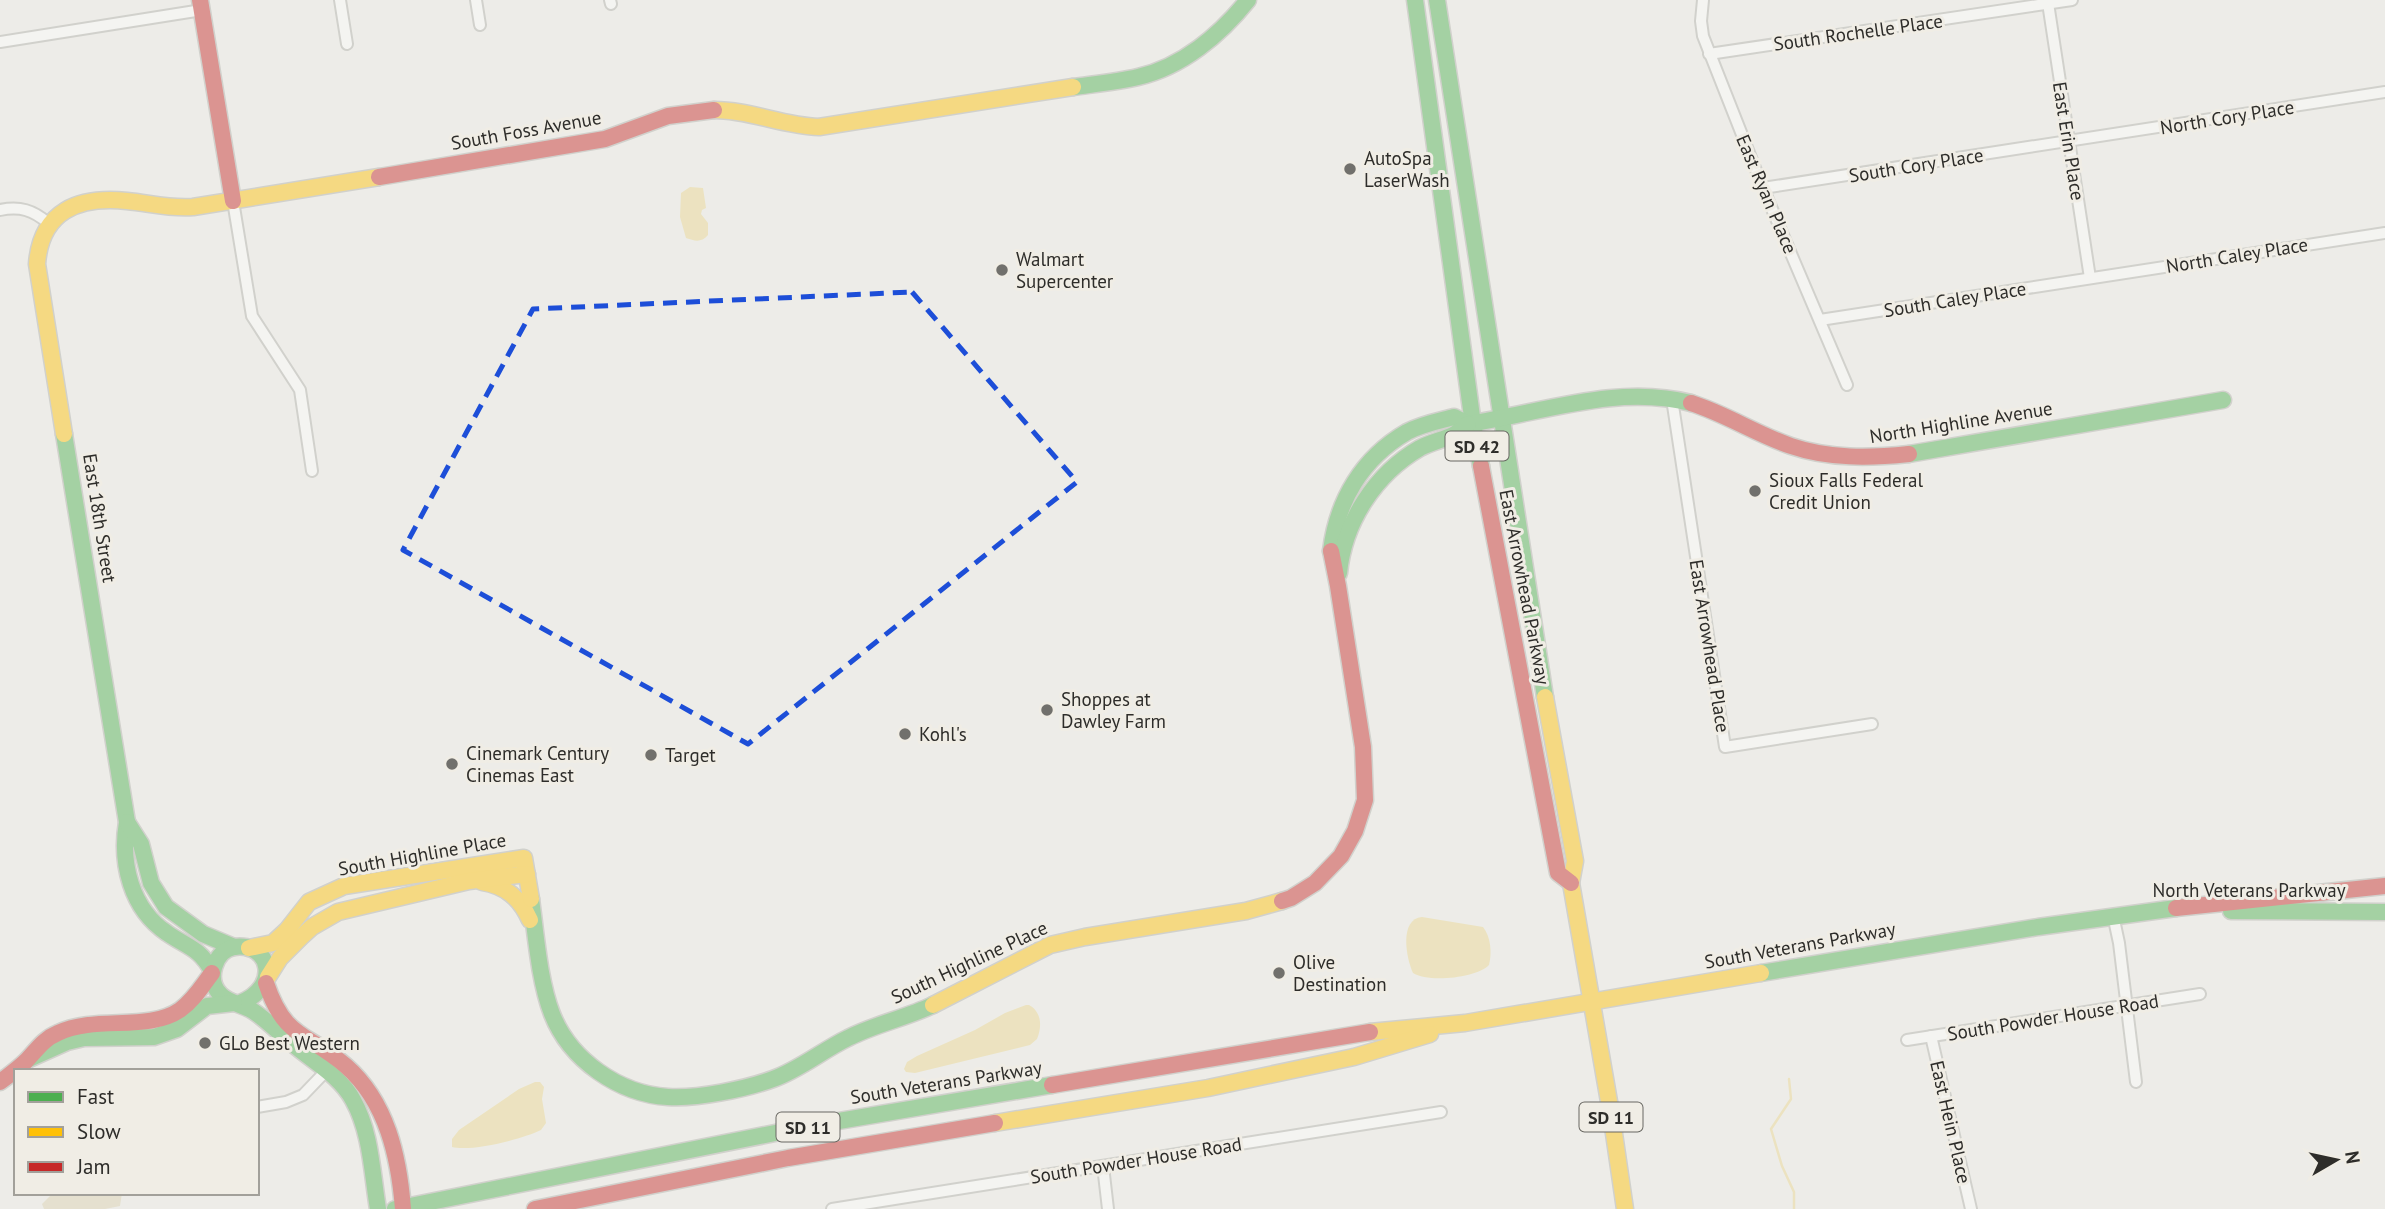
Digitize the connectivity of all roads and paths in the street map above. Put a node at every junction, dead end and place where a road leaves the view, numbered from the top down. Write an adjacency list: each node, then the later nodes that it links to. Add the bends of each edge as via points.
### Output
1 (340, 0): 12 (street)
2 (476, 0): 10 (street)
3 (1248, 0): 17 (main road, South Foss Avenue, via 1201,47 1139,77 819,127 734,111 680,112 605,139)
4 (1415, 0): 27 (main road, East Arrowhead Parkway / SD 42)
5 (1437, 0): 26 (main road, East Arrowhead Parkway / SD 42)
6 (1703, 0): 13 (street, East Ryan Place, via 1702,29)
7 (2071, 0): 8 (street, South Rochelle Place)
8 (2048, 4): 13 (street, South Rochelle Place); 15 (street, East Erin Place)
9 (201, 5): 11 (street); 17 (main road)
10 (480, 25)
11 (0, 42)
12 (348, 44)
13 (1709, 54): 16 (street, East Ryan Place)
14 (2385, 92): 15 (street, North Cory Place)
15 (2068, 141): 16 (street, South Cory Place); 21 (street, East Erin Place)
16 (1763, 188): 22 (street, East Ryan Place)
17 (233, 201): 19 (main road, South Foss Avenue, via 180,208 101,200 71,206); 28 (street, via 252,316 300,390)
18 (0, 210): 19 (street, via 32,211)
19 (48, 223): 31 (main road, East 18th Street, via 37,264)
20 (2385, 233): 21 (street, North Caley Place)
21 (2090, 278): 22 (street, South Caley Place)
22 (1819, 320): 23 (street, East Ryan Place)
23 (1847, 385)
24 (1672, 399): 25 (main road, North Highline Avenue, via 1706,408 1790,445 1859,458 1917,453); 26 (main road, North Highline Avenue, via 1623,397); 30 (street, East Arrowhead Place, via 1725,747)
25 (2224, 400)
26 (1500, 420): 27 (main road, North Highline Avenue); 34 (main road, East Arrowhead Parkway / SD 42, via 1575,861)
27 (1471, 424): 29 (main road, South Highline Place, via 1458,436 1427,444 1408,456 1376,486 1346,534); 29 (main road, South Highline Place, via 1454,417 1419,427 1394,441 1360,473 1339,508 1332,534 1330,555); 34 (main road, East Arrowhead Parkway / SD 42, via 1558,873)
28 (312, 471)
29 (1338, 586): 39 (main road, South Highline Place, via 1363,747 1365,800 1341,856 1315,883 1291,898 1247,911 1050,945 928,1007 849,1037 774,1079 682,1098 622,1086 575,1051 552,1014)
30 (1872, 724)
31 (127, 822): 40 (main road, East 18th Street, via 141,844 151,883 166,906 196,929); 41 (main road, East 18th Street, via 126,864 142,905 159,927 197,948)
32 (525, 866): 33 (main road, South Highline Place); 39 (main road, South Highline Place); 40 (main road, South Highline Place, via 337,889 309,902 273,943)
33 (469, 881): 39 (main road, via 490,883 513,894 525,908); 42 (main road, South Highline Place, via 362,904 329,916 293,944)
34 (1571, 883): 45 (main road, East Arrowhead Parkway / SD 42)
35 (2385, 886): 36 (main road, North Veterans Parkway)
36 (2143, 911): 37 (main road, North Veterans Parkway); 38 (main road, South Veterans Parkway)
37 (2385, 912)
38 (2113, 915): 45 (main road, South Veterans Parkway); 46 (street)
39 (536, 936)
40 (241, 948): 41 (main road, via 220,955); 42 (main road, via 259,954)
41 (212, 972): 44 (main road, East 18th Street, via 215,989); 50 (main road, via 198,995 165,1017 149,1023 76,1026 42,1041)
42 (267, 980): 44 (main road, via 257,996); 57 (main road, via 275,1009 283,1019 345,1066 376,1102 391,1137)
43 (2200, 994): 46 (street, South Powder House Road)
44 (237, 1003): 50 (main road, via 207,1006 177,1029 154,1037 67,1042); 51 (main road, East 18th Street, via 262,1017)
45 (1591, 1003): 47 (main road, South Veterans Parkway / SD 11); 61 (main road, East Arrowhead Parkway / SD 11)
46 (2126, 1005): 48 (street, South Powder House Road); 52 (street)
47 (1465, 1023): 57 (main road, South Veterans Parkway / SD 11, via 1376,1031 815,1125); 58 (main road, South Veterans Parkway / SD 11, via 1354,1057 1208,1088 812,1154)
48 (1931, 1036): 49 (street, South Powder House Road); 62 (street, East Hein Place)
49 (1907, 1040)
50 (26, 1065)
51 (327, 1070): 53 (street, via 303,1095); 56 (main road, East 18th Street, via 357,1111)
52 (2136, 1082)
53 (259, 1107)
54 (1441, 1112): 55 (street, South Powder House Road)
55 (1103, 1166): 59 (street, South Powder House Road); 60 (street)
56 (378, 1209)
57 (401, 1209)
58 (535, 1209)
59 (832, 1209)
60 (1108, 1209)
61 (1625, 1209)
62 (1971, 1209)

